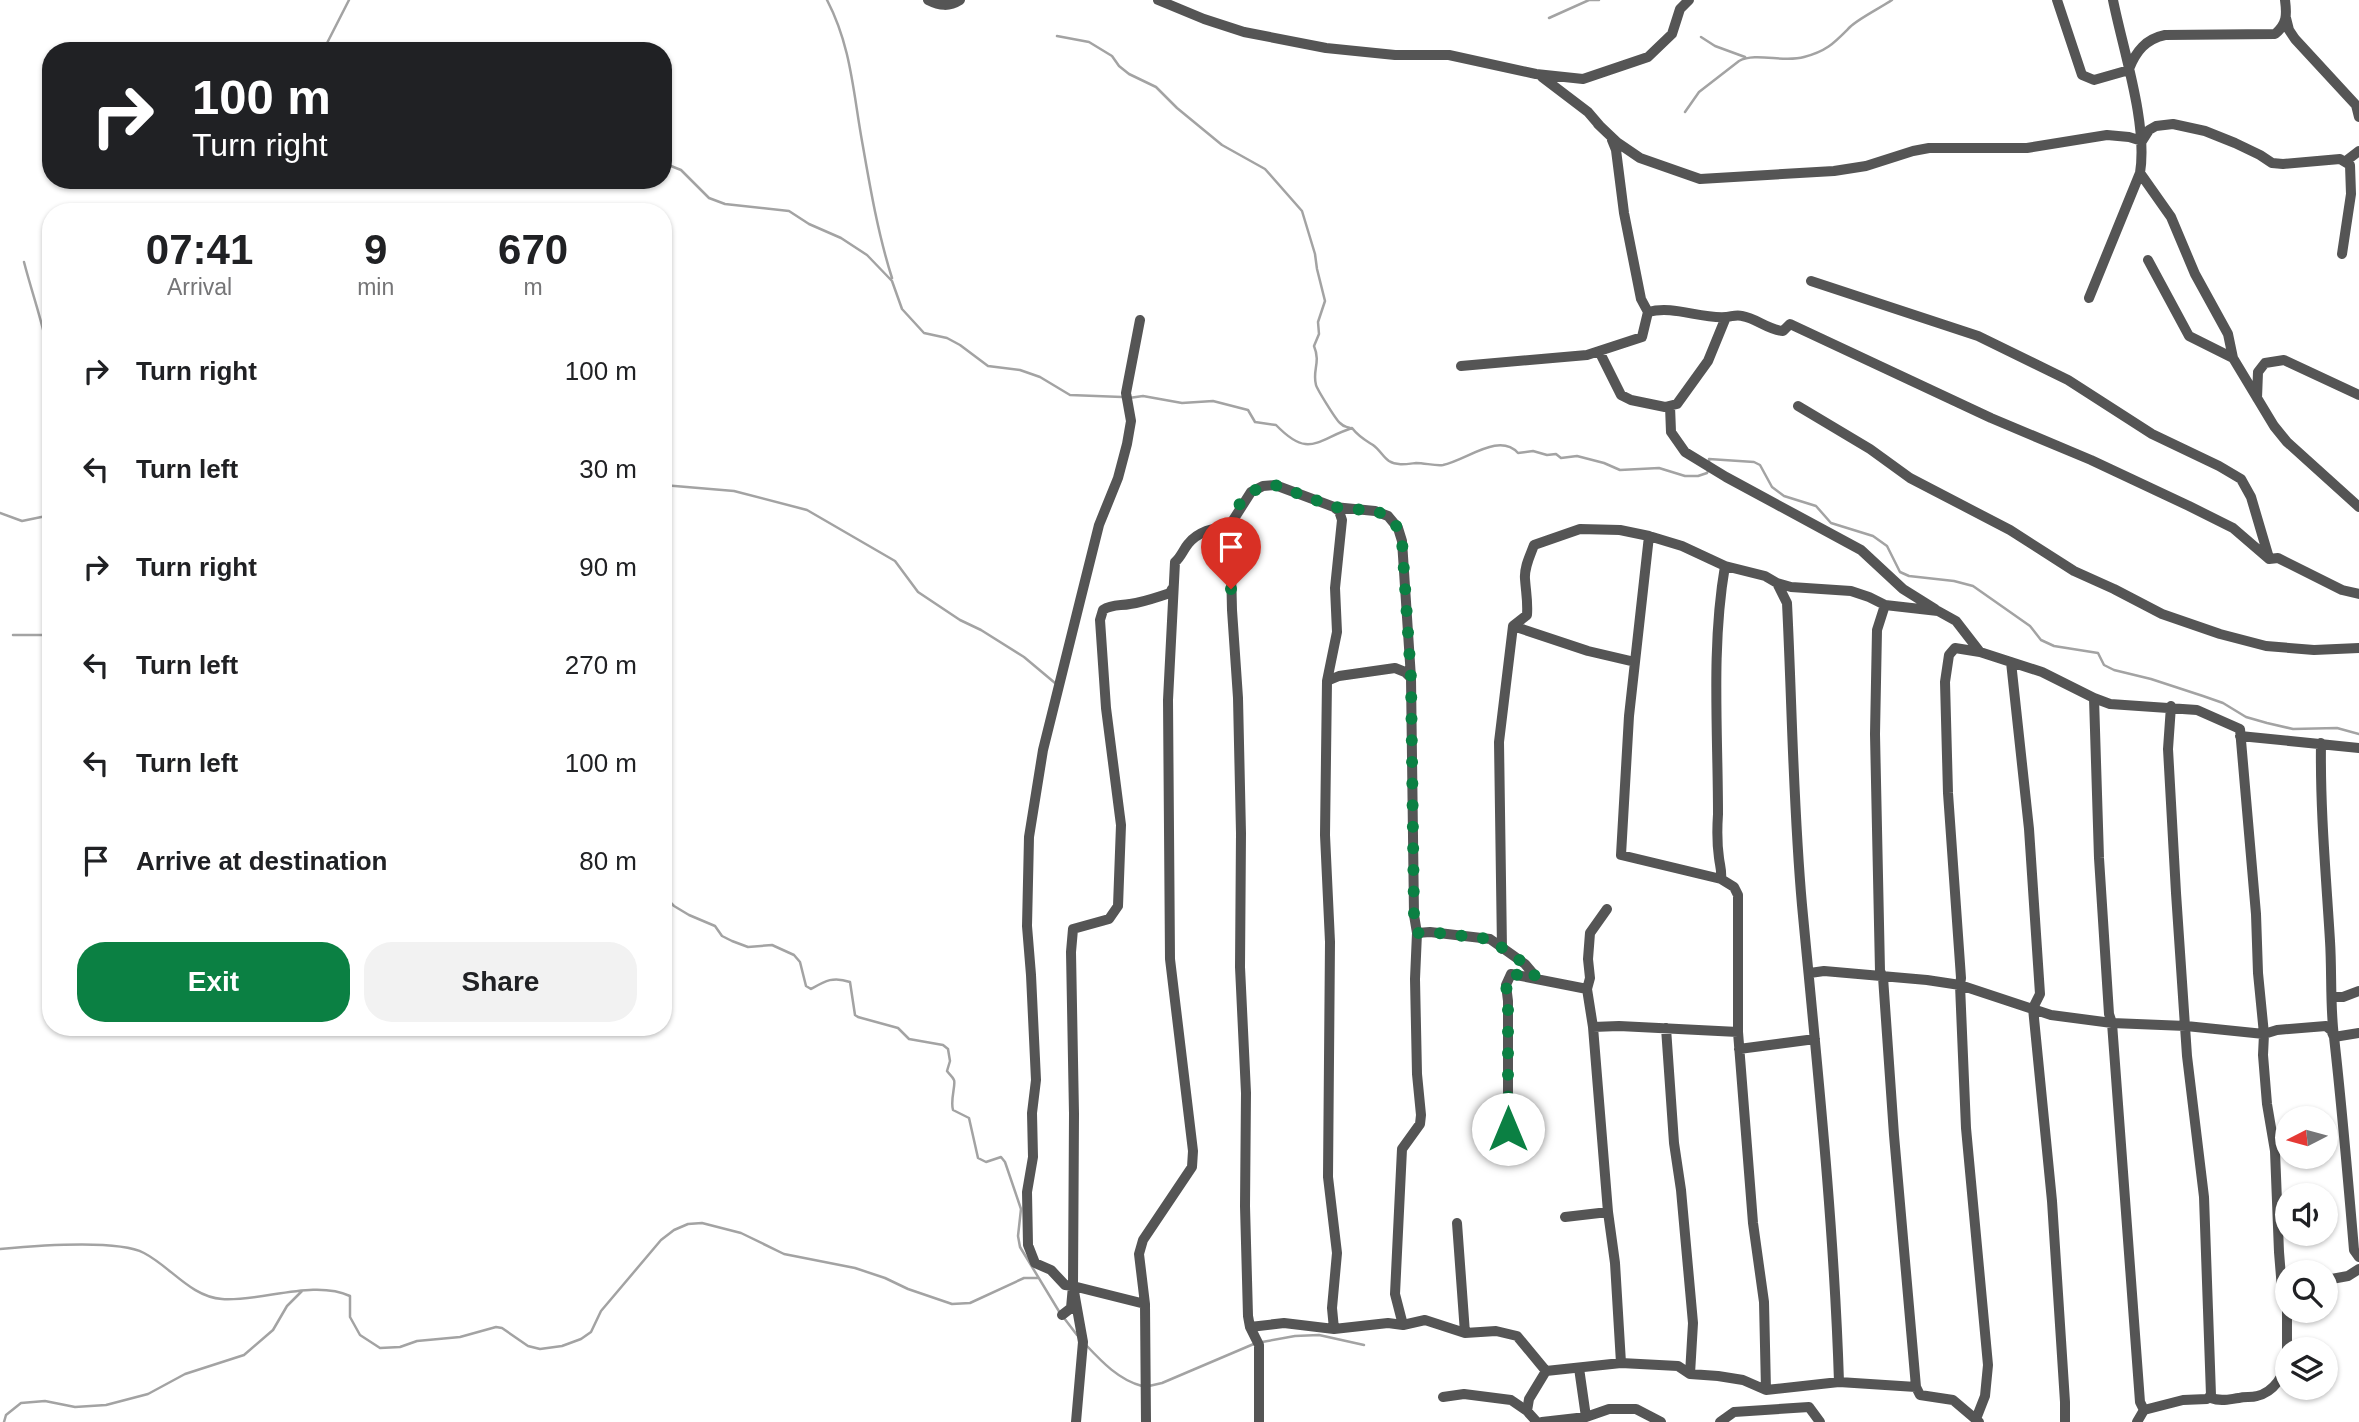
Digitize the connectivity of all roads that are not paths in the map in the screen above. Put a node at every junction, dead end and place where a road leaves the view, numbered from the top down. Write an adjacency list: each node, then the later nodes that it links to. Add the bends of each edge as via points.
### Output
1 (928, 0): 2 (street, via 952,5)
2 (960, 0)
3 (1158, 0): 10 (street, via 1244,32 1326,48 1449,55)
4 (1689, 0): 10 (street, via 1680,9 1672,34 1648,57 1583,79)
5 (2057, 0): 9 (street, via 2082,75 2094,80)
6 (2113, 0): 9 (street)
7 (2285, 0): 8 (street)
8 (2286, 18): 9 (street, via 2283,28 2266,36 2165,34 2152,38 2134,55); 11 (street, via 2295,39 2356,105)
9 (2129, 70): 13 (street)
10 (1536, 74): 12 (street)
11 (2359, 117)
12 (1598, 124): 13 (street, via 1640,158 1700,178 1835,171 1929,148 2027,148 2107,135); 21 (street, via 1616,150 1624,213 1641,299)
13 (2141, 141): 15 (street, via 2156,126 2173,124 2205,131 2272,163); 16 (street)
14 (2359, 151): 15 (street)
15 (2346, 161): 17 (street, via 2351,194)
16 (2140, 173): 20 (street); 25 (street, via 2171,217 2228,334)
17 (2342, 254)
18 (2148, 261): 25 (street, via 2189,336)
19 (1811, 281): 35 (street, via 1978,336 2068,380 2152,435 2230,472 2241,479 2251,497)
20 (2089, 298)
21 (1648, 312): 22 (street); 24 (street, via 1642,337)
22 (1726, 317): 29 (street, via 1708,362 1677,404); 35 (street, via 1739,315 1776,331 1790,324 2189,506 2233,528)
23 (1140, 320): 84 (street, via 1126,393 1131,421 1127,444 1099,526 1043,750 1029,837 1027,926 1036,1080 1027,1192 1028,1245 1035,1263)
24 (1599, 351): 26 (street); 29 (street, via 1621,396)
25 (2234, 358): 28 (street)
26 (1461, 366)
27 (2359, 396): 28 (street, via 2284,360 2265,363 2258,372)
28 (2256, 398): 32 (street, via 2287,442)
29 (1670, 406): 41 (street, via 1671,432 1685,452 1861,550 1903,589)
30 (1798, 406): 43 (street, via 1910,478 2010,530 2074,571 2162,614 2266,646)
31 (1334, 507): 33 (street, via 1275,485 1263,486 1251,492); 47 (street, via 1375,511 1388,516 1398,528); 48 (street, via 1342,520 1335,588 1337,632)
32 (2359, 507)
33 (1230, 524): 38 (street, via 1196,536 1187,545 1175,562); 88 (street)
34 (1650, 536): 36 (street); 42 (street, via 1580,529 1534,545 1526,564 1527,615); 45 (street)
35 (2269, 559): 39 (street, via 2278,558)
36 (1725, 566): 37 (street); 54 (street, via 1717,657)
37 (1777, 583): 40 (street, via 1851,591); 58 (street, via 1787,603 1802,904)
38 (1172, 589): 84 (street, via 1144,601 1110,605 1100,620 1121,825 1118,906 1109,919 1073,929); 85 (street, via 1170,959 1193,1152 1192,1167 1143,1240 1139,1254)
39 (2359, 594)
40 (1885, 605): 41 (street); 60 (street, via 1877,631 1875,734)
41 (1938, 611): 44 (street, via 1956,621)
42 (1513, 626): 45 (street); 57 (street, via 1499,742)
43 (2359, 648)
44 (1980, 652): 46 (street); 61 (street, via 1955,648 1949,654 1945,682)
45 (1635, 662): 54 (street, via 1621,855)
46 (2011, 662): 49 (street); 65 (street, via 2040,994)
47 (1411, 678): 48 (street, via 1395,668); 56 (street)
48 (1327, 681): 89 (street, via 1328,1177 1337,1253)
49 (2094, 698): 50 (street, via 2110,704); 66 (street, via 2099,858)
50 (2171, 706): 51 (street, via 2220,718 2241,729); 68 (street, via 2168,749)
51 (2240, 736): 52 (street); 72 (street)
52 (2321, 743): 53 (street); 64 (street)
53 (2359, 748)
54 (1721, 879): 70 (street, via 1738,895)
55 (1607, 909): 62 (street, via 1590,933)
56 (1417, 933): 57 (street, via 1490,939); 87 (street, via 1421,1115 1420,1124 1402,1149 1395,1294)
57 (1502, 949): 59 (street)
58 (1810, 973): 60 (street); 74 (street)
59 (1536, 977): 62 (street); 76 (street, via 1511,974 1506,985)
60 (1883, 977): 61 (street); 97 (street)
61 (1960, 985): 65 (street); 104 (street, via 1966,1128 1988,1365)
62 (1587, 989): 67 (street)
63 (2359, 990): 64 (street)
64 (2333, 997): 73 (street)
65 (2033, 1008): 66 (street, via 2051,1015); 113 (street, via 2052,1201)
66 (2112, 1023): 68 (street); 101 (street)
67 (1593, 1027): 69 (street); 77 (street)
68 (2186, 1027): 72 (street); 99 (street, via 2204,1197)
69 (1666, 1028): 70 (street); 94 (street, via 1693,1323)
70 (1738, 1032): 75 (street)
71 (2359, 1033): 73 (street)
72 (2264, 1034): 73 (street, via 2326,1026); 81 (street)
73 (2334, 1037): 80 (street, via 2354,1250)
74 (1815, 1039): 75 (street); 95 (street)
75 (1740, 1049): 98 (street, via 1764,1302)
76 (1508, 1154)
77 (1608, 1212): 78 (street); 91 (street)
78 (1565, 1217)
79 (1457, 1223): 90 (street)
80 (2359, 1257)
81 (2283, 1260)
82 (2359, 1269): 83 (street)
83 (2338, 1278)
84 (1073, 1286): 85 (street); 86 (street, via 1071,1308); 105 (street, via 1083,1342)
85 (1145, 1304): 106 (street)
86 (1062, 1315)
87 (1403, 1325): 89 (street); 90 (street, via 1425,1320)
88 (1250, 1327): 89 (street, via 1284,1323); 107 (street, via 1259,1345)
89 (1334, 1329)
90 (1465, 1333): 93 (street, via 1496,1331 1517,1336)
91 (1622, 1363): 92 (street); 94 (street, via 1678,1366)
92 (1579, 1368): 93 (street); 103 (street)
93 (1546, 1371): 102 (street)
94 (1690, 1374): 98 (street, via 1743,1380)
95 (1839, 1382): 97 (street); 98 (street)
96 (2275, 1384): 99 (street, via 2258,1396 2217,1401)
97 (1916, 1387): 104 (street, via 1920,1395 1953,1400)
98 (1766, 1391)
99 (2211, 1395): 101 (street)
100 (1443, 1396): 102 (street, via 1511,1400)
101 (2144, 1410): 114 (street)
102 (1527, 1411): 108 (street)
103 (1586, 1417): 109 (street); 110 (street, via 1609,1409 1636,1409)
104 (1978, 1421)
105 (1076, 1422)
106 (1146, 1422)
107 (1259, 1422)
108 (1536, 1422)
109 (1542, 1422)
110 (1661, 1422)
111 (1720, 1422): 112 (street, via 1734,1412 1809,1408)
112 (1820, 1422)
113 (2064, 1422)
114 (2137, 1422)

